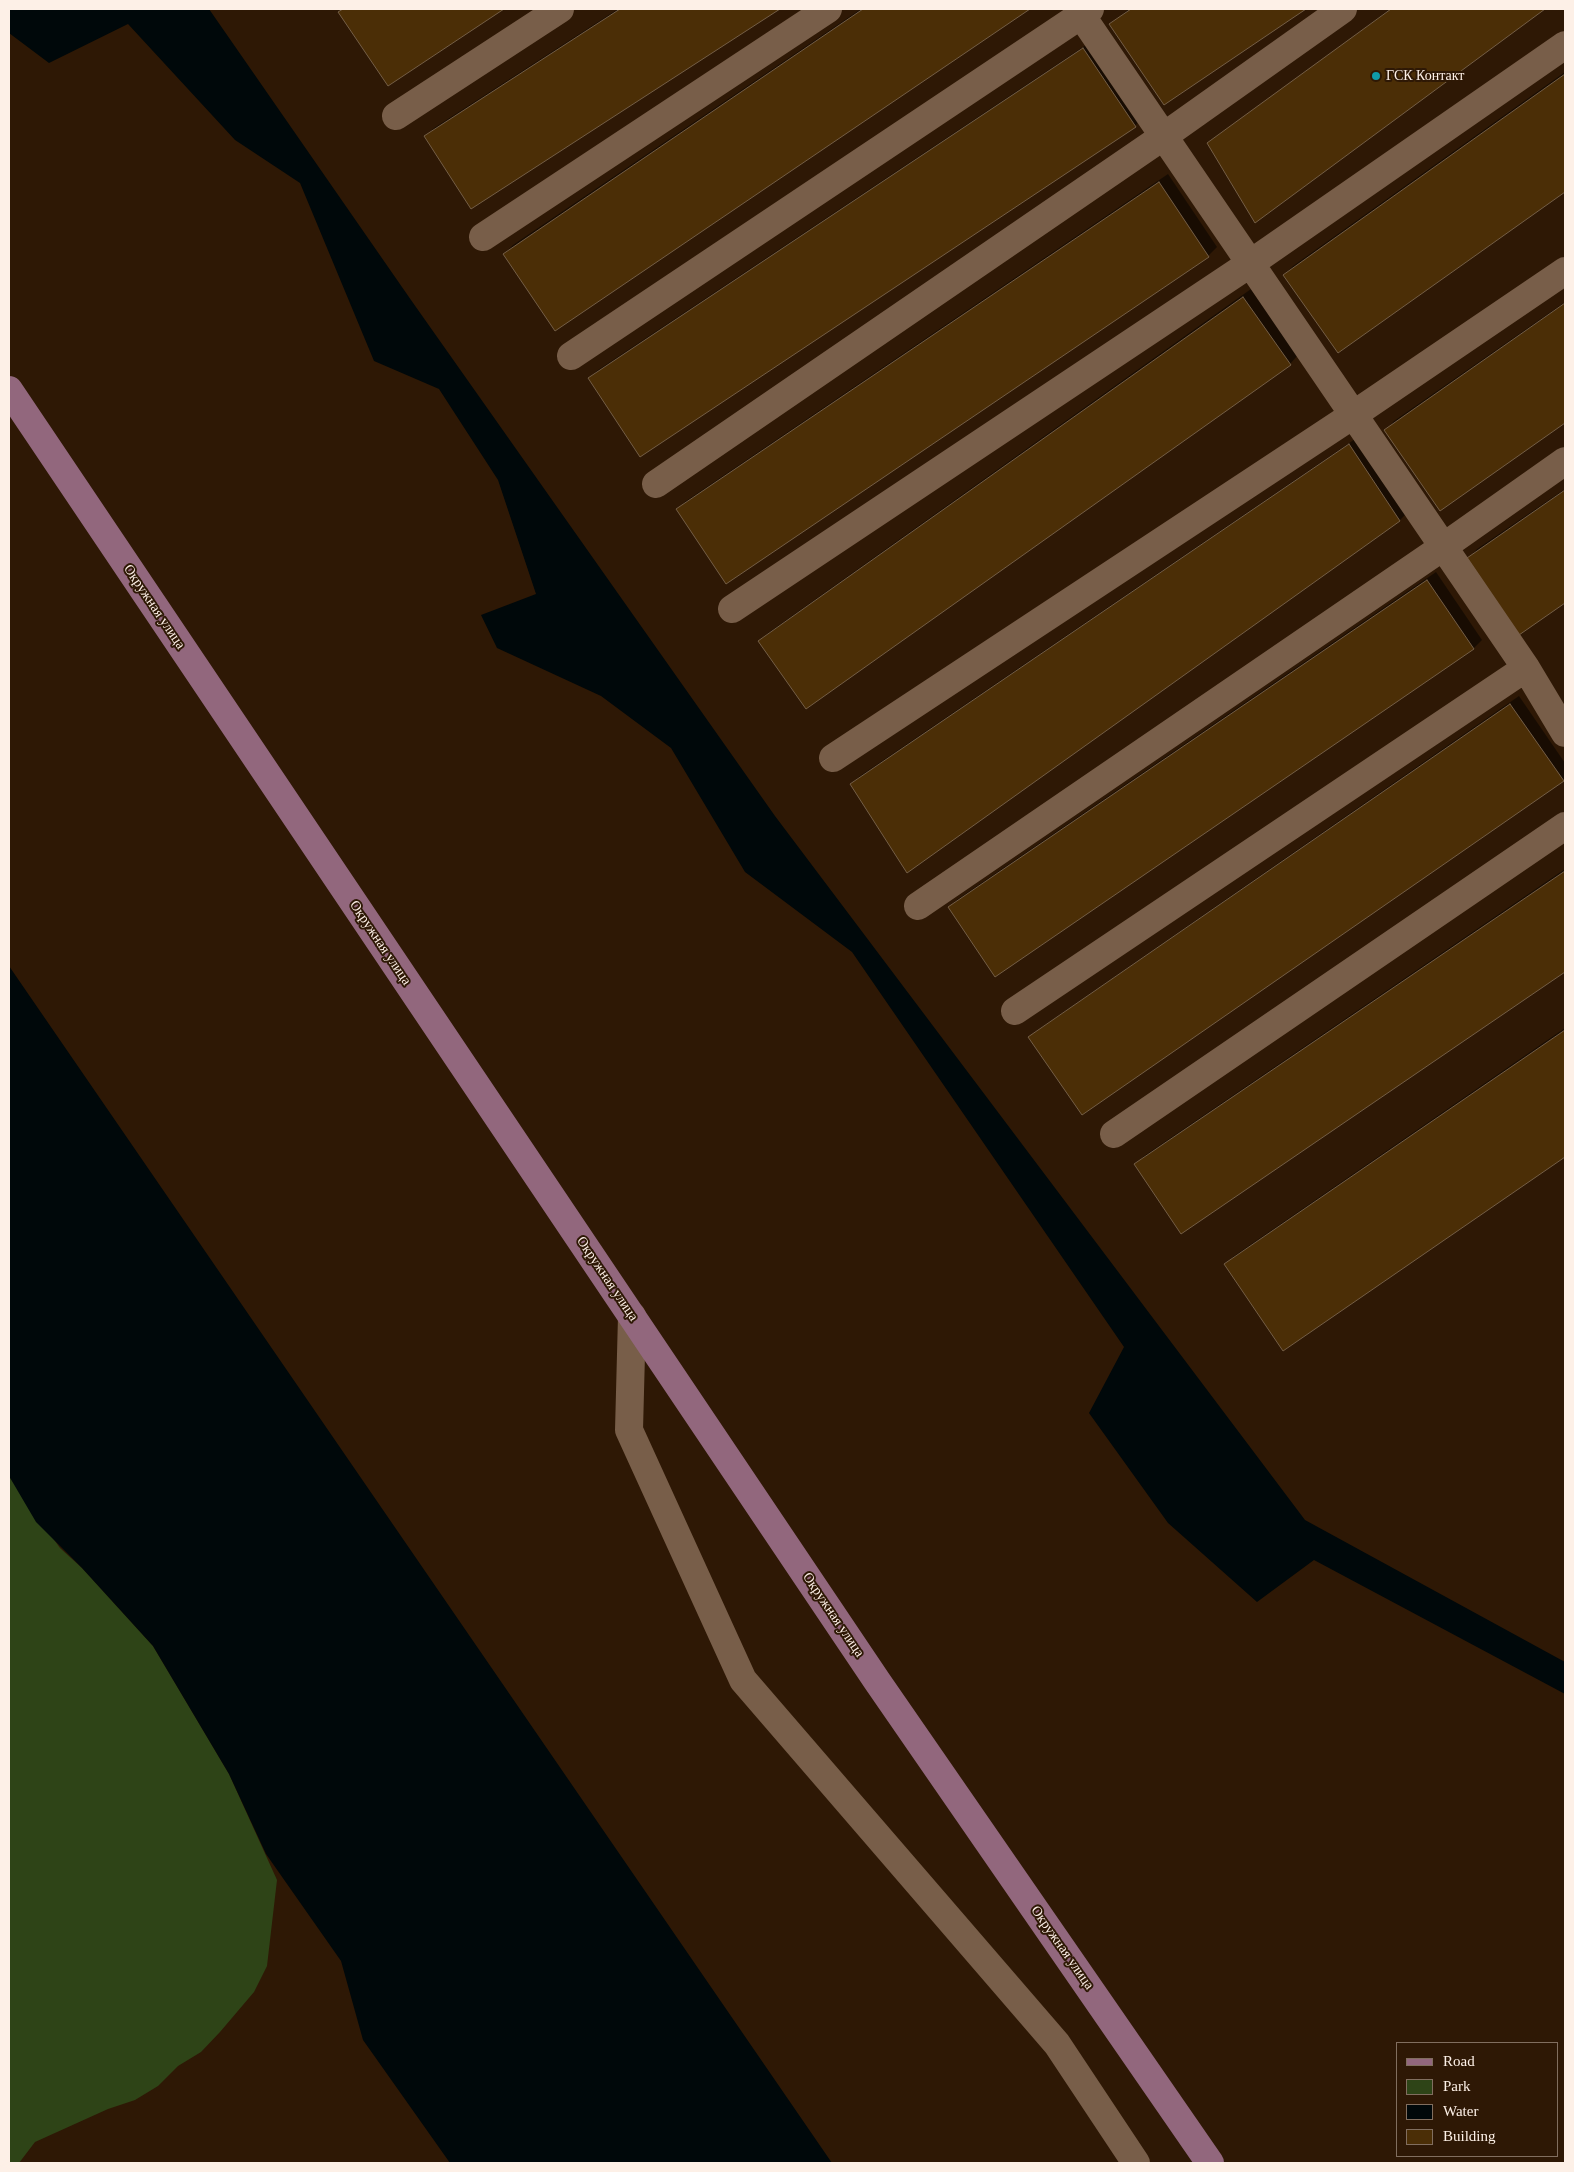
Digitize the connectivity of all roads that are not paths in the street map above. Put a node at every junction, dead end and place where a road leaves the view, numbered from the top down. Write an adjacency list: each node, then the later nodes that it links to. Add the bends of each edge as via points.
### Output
1 (560, 9): 6 (lane)
2 (828, 9): 8 (lane)
3 (1342, 9): 7 (lane)
4 (1083, 11): 7 (lane); 11 (lane)
5 (1565, 45): 9 (lane)
6 (396, 116)
7 (1164, 136): 9 (lane); 15 (lane)
8 (483, 237)
9 (1251, 263): 13 (lane); 17 (lane)
10 (1565, 271): 13 (lane)
11 (571, 356)
12 (9, 390): 25 (main road, Окружная улица)
13 (1353, 415): 16 (lane); 20 (lane)
14 (1565, 461): 16 (lane)
15 (656, 484)
16 (1443, 547): 18 (lane); 22 (lane)
17 (732, 609)
18 (1526, 668): 19 (lane); 23 (lane)
19 (1565, 733)
20 (833, 758)
21 (1565, 826): 24 (lane)
22 (918, 906)
23 (1015, 1011)
24 (1114, 1134)
25 (632, 1316): 26 (lane, via 629,1430 743,1680 1057,2044); 27 (main road, Окружная улица, via 877,1681)
26 (1136, 2163)
27 (1210, 2163)

